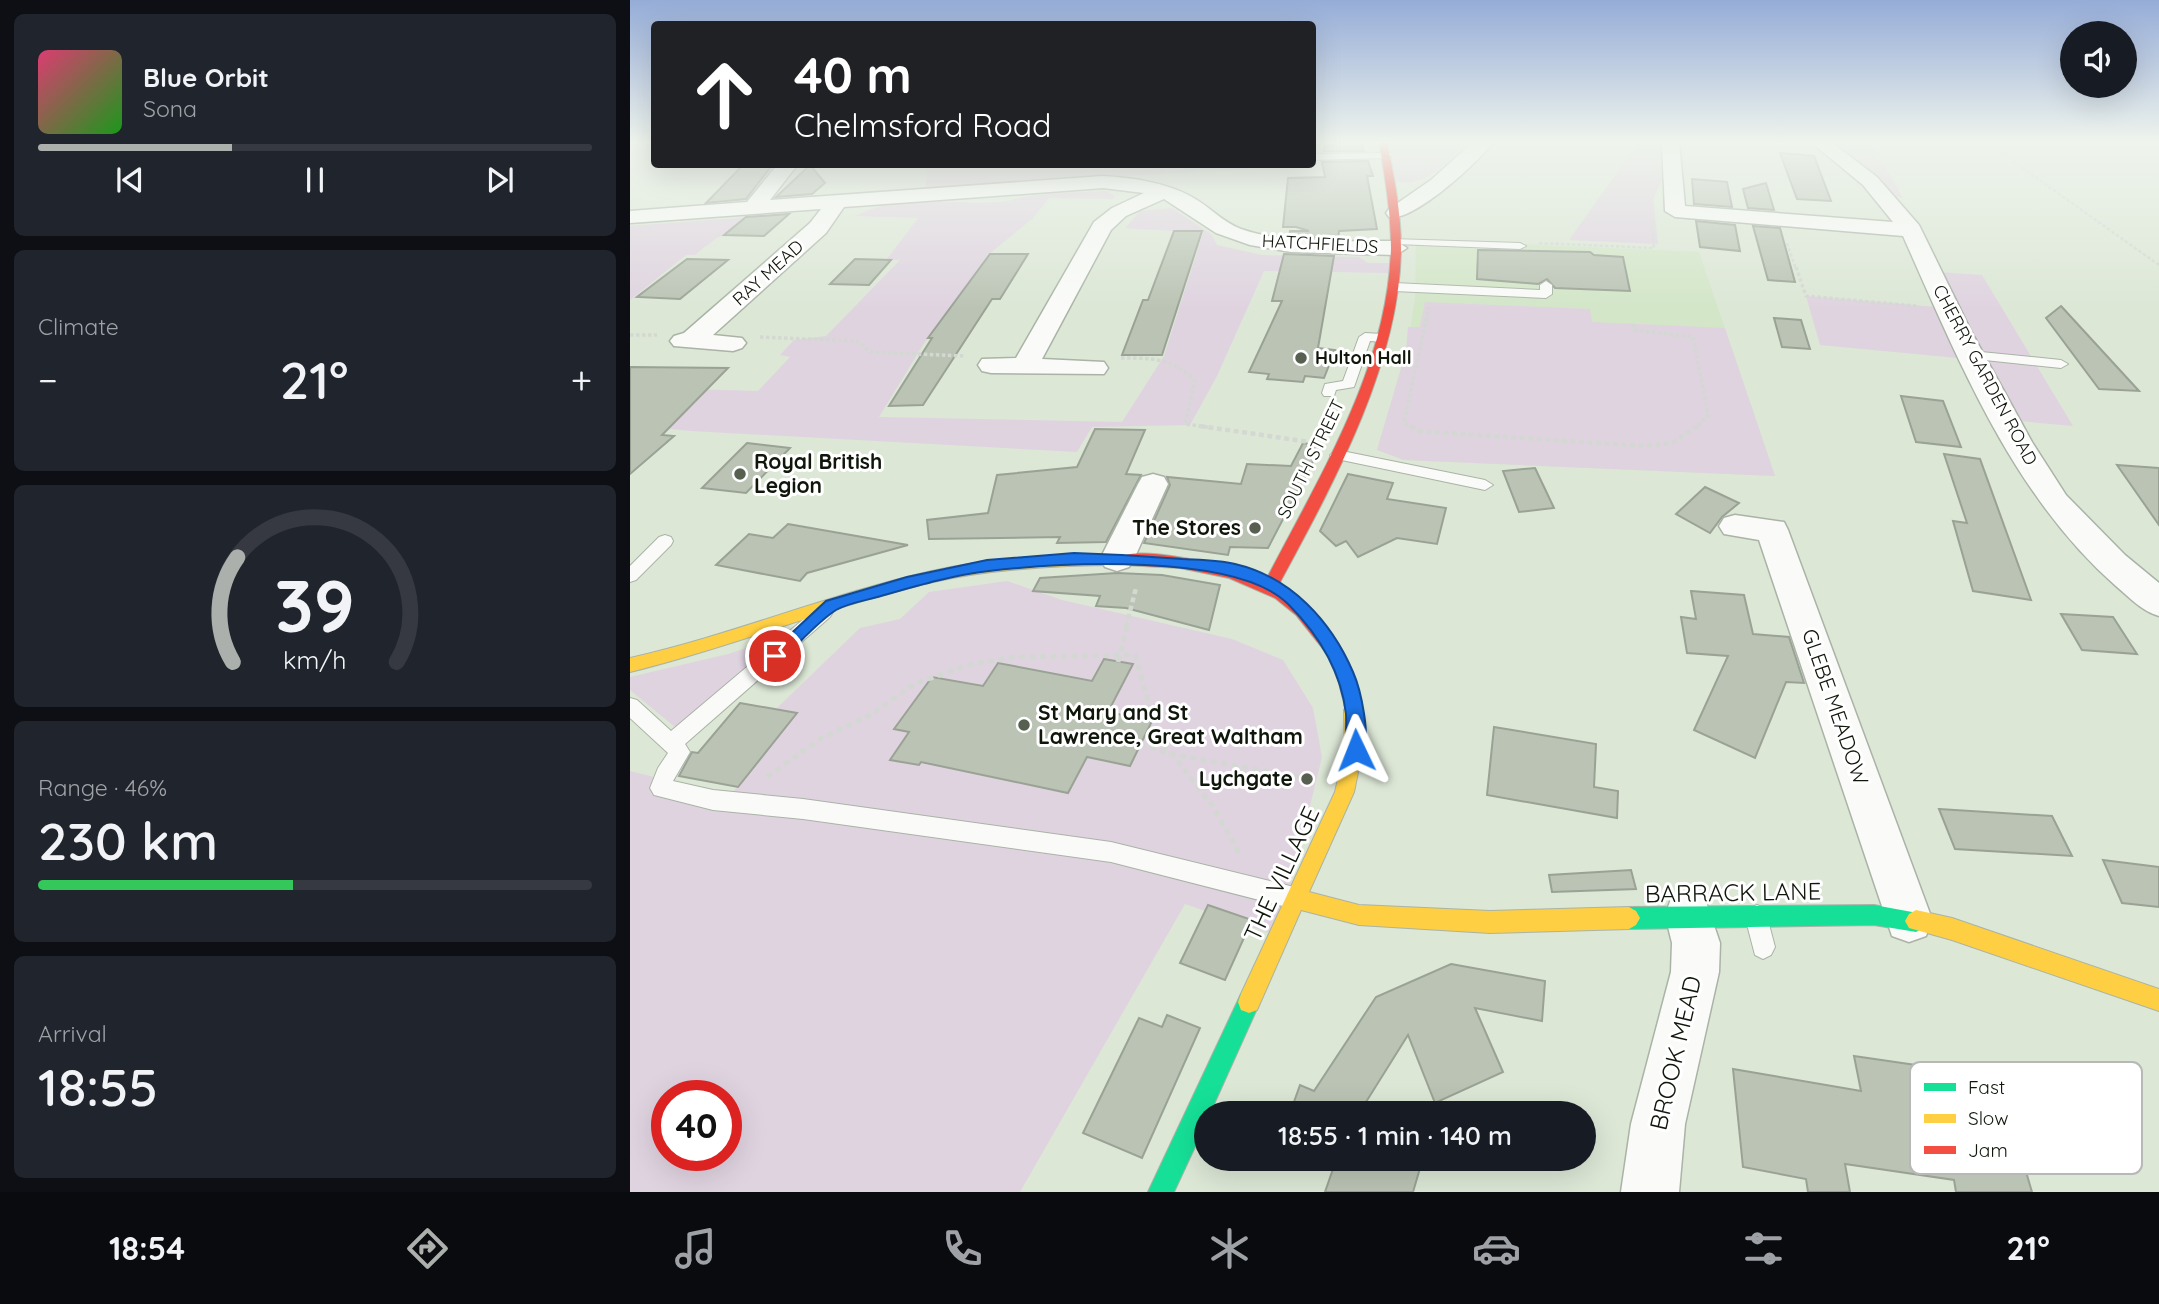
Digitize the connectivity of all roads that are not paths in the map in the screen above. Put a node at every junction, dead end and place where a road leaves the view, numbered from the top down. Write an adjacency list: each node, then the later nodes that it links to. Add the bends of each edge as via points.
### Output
1 (761, 198): 10 (street)
2 (895, 198): 9 (street, HATCHFIELDS)
3 (1150, 198): 23 (street, via 1119,212 1102,227)
4 (1178, 198): 14 (street, HATCHFIELDS, via 1228,232 1255,240 1288,245)
5 (1393, 198): 11 (street, SOUTH STREET)
6 (1418, 198): 11 (street)
7 (1674, 198): 13 (street, via 1675,211)
8 (1884, 198): 13 (street, CHERRY GARDEN ROAD)
9 (837, 202): 10 (street, HATCHFIELDS); 19 (street, RAY MEAD, via 818,228 688,340)
10 (753, 208): 12 (street, HATCHFIELDS)
11 (1396, 213): 14 (street, SOUTH STREET)
12 (630, 217)
13 (1911, 230): 20 (street, CHERRY GARDEN ROAD)
14 (1396, 245): 15 (lane); 17 (street, SOUTH STREET)
15 (1520, 246)
16 (1546, 285): 17 (lane, via 1546,294)
17 (1394, 287): 18 (street, SOUTH STREET)
18 (1382, 338): 25 (lane, via 1365,337); 26 (street, SOUTH STREET)
19 (733, 343)
20 (1971, 355): 21 (lane); 36 (street, CHERRY GARDEN ROAD, via 2054,502 2113,564)
21 (2062, 364)
22 (991, 365): 23 (street)
23 (1025, 365): 24 (street)
24 (1095, 368)
25 (1349, 384): 26 (lane); 27 (lane, via 1330,387)
26 (1368, 384): 28 (street, SOUTH STREET)
27 (1329, 393)
28 (1337, 455): 30 (lane); 35 (street, SOUTH STREET)
29 (1153, 484): 33 (street)
30 (1485, 485)
31 (1735, 526): 44 (street, GLEBE MEADOW, via 1772,530)
32 (666, 541): 34 (lane)
33 (1130, 560): 35 (street, THE VILLAGE, via 1233,569); 37 (street, THE VILLAGE, via 987,566)
34 (630, 576)
35 (1272, 584): 41 (street, THE VILLAGE, via 1292,598 1337,655 1355,714 1356,750 1347,787)
36 (2159, 603)
37 (831, 605): 38 (street, THE VILLAGE); 40 (lane)
38 (630, 665)
39 (630, 706): 40 (lane)
40 (671, 744): 41 (lane, via 680,752 661,788 736,803 1111,852)
41 (1287, 897): 43 (street, BARRACK LANE, via 1359,915 1490,922); 47 (street, THE VILLAGE)
42 (1756, 914): 43 (street, BARRACK LANE); 44 (street, BARRACK LANE); 45 (lane)
43 (1688, 915): 48 (street, BROOK MEAD, via 1696,943 1695,972 1658,1124)
44 (1909, 919): 46 (street, BARRACK LANE, via 1952,929)
45 (1763, 947)
46 (2159, 1000)
47 (1161, 1192)
48 (1650, 1192)

